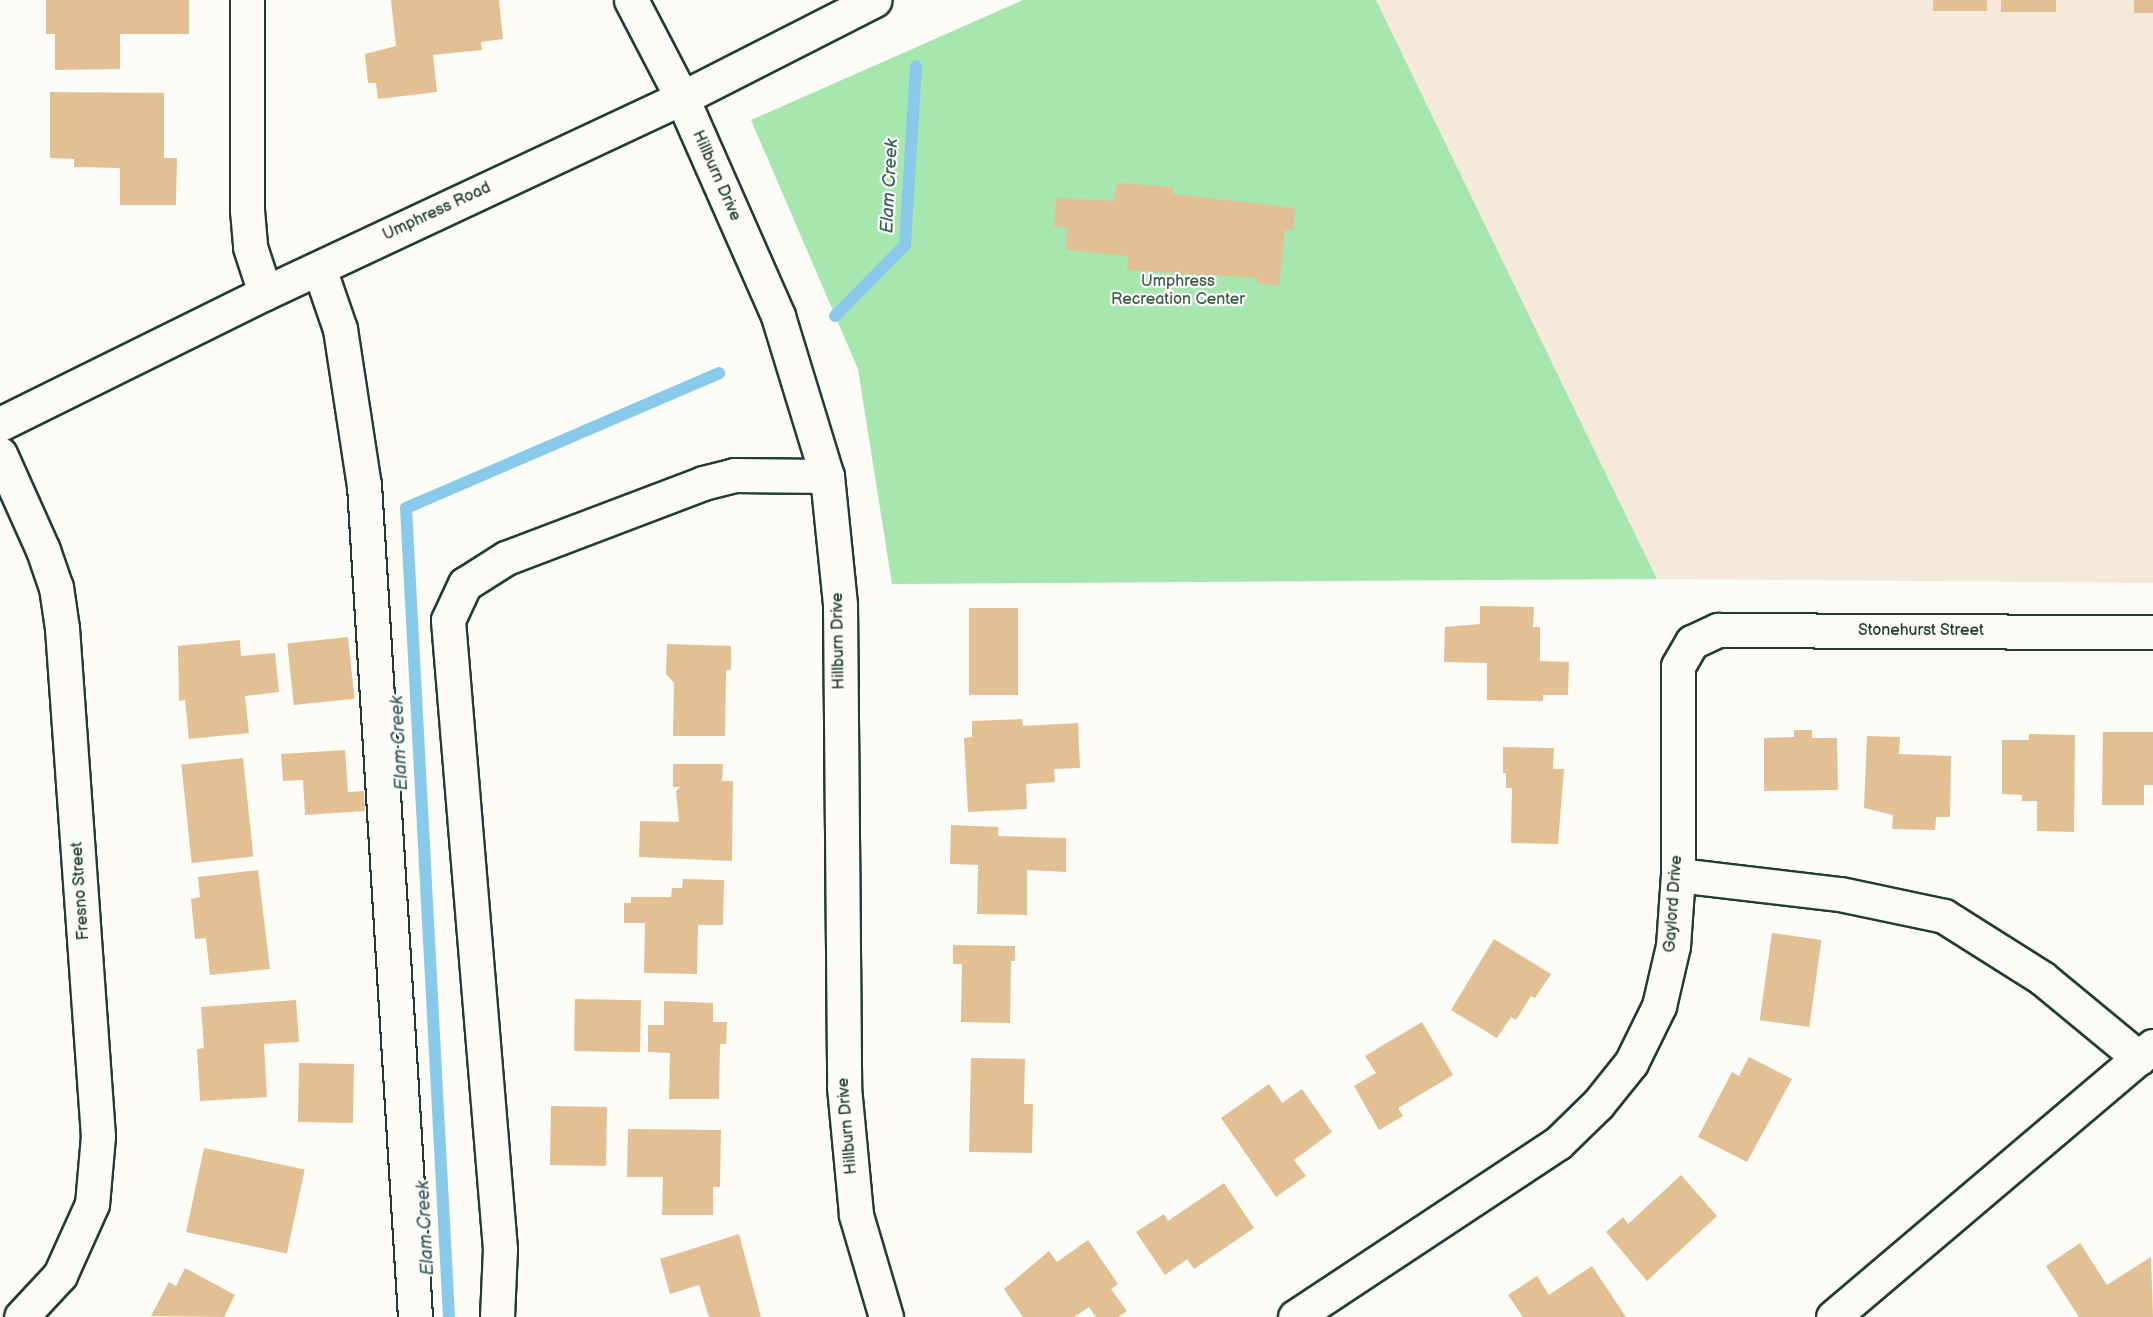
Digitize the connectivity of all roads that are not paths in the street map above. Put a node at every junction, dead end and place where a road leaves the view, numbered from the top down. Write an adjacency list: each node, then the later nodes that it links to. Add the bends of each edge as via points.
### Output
1 (247, 0): 6 (street, via 250,247)
2 (631, 0): 4 (street, Hillburn Drive)
3 (874, 0): 4 (street, Umphress Road)
4 (682, 98): 5 (street, Umphress Road); 9 (street, Hillburn Drive, via 778,316)
5 (319, 268): 6 (street, Umphress Road); 15 (street, via 340,329 364,485)
6 (265, 293): 7 (street, Umphress Road)
7 (0, 424)
8 (0, 454): 14 (street, Fresno Street, via 56,587 62,628 98,1136 92,1204 60,1275)
9 (827, 476): 16 (street, via 734,476 703,483 506,558 465,584 448,620 500,1249); 17 (street, Hillburn Drive, via 840,606 844,1088 856,1215)
10 (2153, 632): 11 (street, Stonehurst Street, via 1718,630)
11 (1692, 642): 12 (street, Gaylord Drive, via 1678,666)
12 (1678, 875): 13 (street, via 1840,894 1944,916 2042,978); 18 (street, Gaylord Drive, via 1673,946 1659,1006 1631,1063 1598,1104 1558,1143)
13 (2146, 1052): 19 (street)
14 (21, 1317)
15 (415, 1317)
16 (497, 1317)
17 (886, 1317)
18 (1295, 1317)
19 (1833, 1317)

